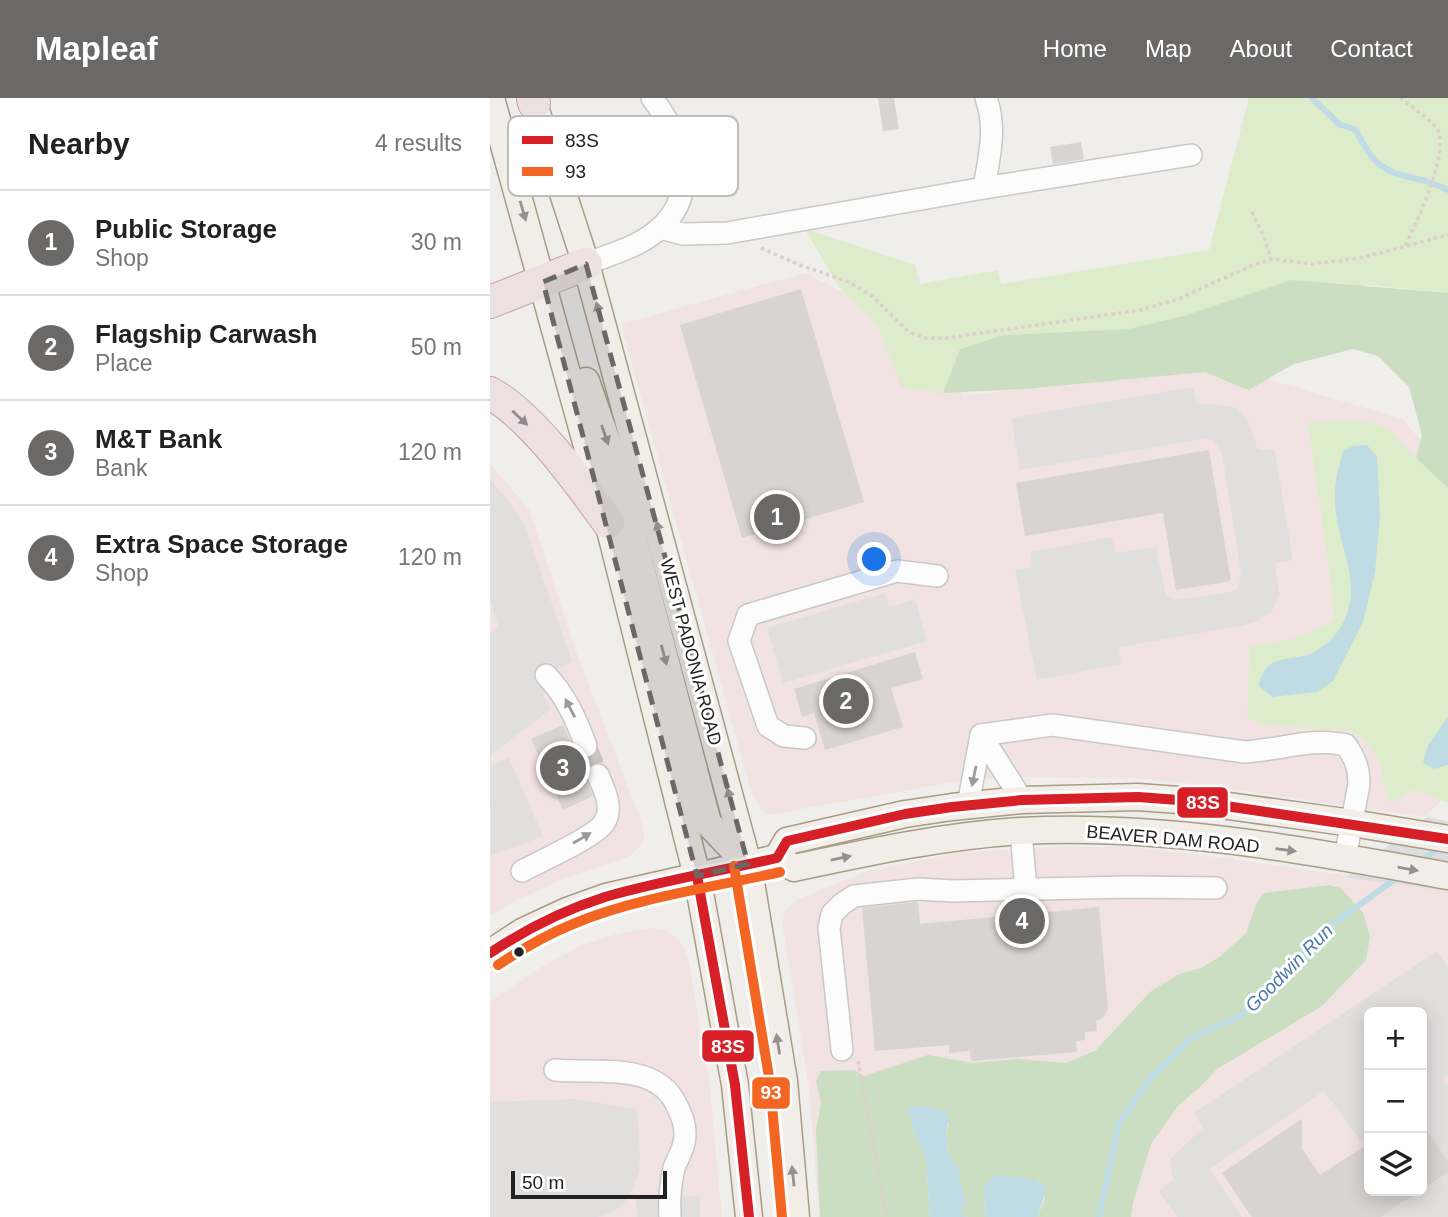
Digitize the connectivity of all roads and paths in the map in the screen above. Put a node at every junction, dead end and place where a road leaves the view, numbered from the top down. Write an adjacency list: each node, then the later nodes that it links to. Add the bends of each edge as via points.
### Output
1 (491, 98): 7 (main road, one-way to 7)
2 (652, 98): 5 (lane)
3 (986, 98): 8 (lane, via 992,139)
4 (1400, 98): 16 (path, via 1440,132 1444,158)
5 (663, 116)
6 (1191, 155): 8 (lane)
7 (508, 158)
8 (984, 188): 14 (lane)
9 (519, 196): 19 (main road, one-way to 19)
10 (564, 196): 18 (main road, WEST PADONIA ROAD)
11 (680, 196): 13 (lane, via 677,208)
12 (1252, 212): 17 (path)
13 (660, 228): 14 (lane, via 683,234); 18 (lane, via 639,243)
14 (727, 233): 17 (path, via 849,282 872,296 909,332 925,338 1140,310 1178,299)
15 (1448, 234): 16 (path)
16 (1405, 246): 17 (path, via 1312,264)
17 (1270, 259)
18 (586, 264): 19 (highway); 36 (main road, WEST PADONIA ROAD, one-way to 18)
19 (543, 282): 20 (highway); 22 (main road); 36 (main road, one-way to 36, via 567,326 611,453 708,823)
20 (490, 302)
21 (490, 393): 22 (highway, one-way to 22, via 548,445)
22 (608, 522): 38 (main road)
23 (937, 576): 26 (lane, via 897,571 748,615 739,641 768,726 784,736)
24 (546, 675): 27 (lane, one-way to 24, via 571,708)
25 (981, 735): 29 (lane); 30 (lane, one-way to 30); 31 (lane, via 1052,725 1245,752 1319,742 1346,745 1359,772)
26 (805, 738)
27 (586, 746)
28 (598, 775): 37 (lane, one-way to 28, via 604,824 607,796)
29 (1022, 800): 30 (main road, BEAVER DAM ROAD); 31 (main road, BEAVER DAM ROAD, via 1138,797)
30 (968, 805): 34 (main road, BEAVER DAM ROAD, via 787,841)
31 (1352, 823): 33 (main road, BEAVER DAM ROAD); 35 (lane)
32 (1021, 831): 34 (main road, BEAVER DAM ROAD, one-way to 32, via 794,868 910,844); 35 (main road, BEAVER DAM ROAD, one-way to 35, via 1156,833); 41 (lane)
33 (1448, 839)
34 (776, 858): 36 (main road, BEAVER DAM ROAD)
35 (1356, 860): 39 (main road, BEAVER DAM ROAD, one-way to 39)
36 (748, 864): 38 (main road, BEAVER DAM ROAD); 47 (main road, WEST PADONIA ROAD, one-way to 36, via 784,1081)
37 (522, 871)
38 (697, 876): 42 (main road, BEAVER DAM ROAD, via 567,911); 46 (main road, via 735,1085)
39 (1448, 876)
40 (1216, 888): 41 (lane)
41 (1026, 890): 43 (lane, via 918,889 854,896 842,904 832,914 829,928)
42 (490, 953)
43 (842, 1050): 48 (path, via 859,1062)
44 (555, 1070): 45 (lane, via 638,1073 659,1082 675,1101 685,1133 669,1194)
45 (670, 1217)
46 (749, 1217)
47 (796, 1217)
48 (887, 1217)

